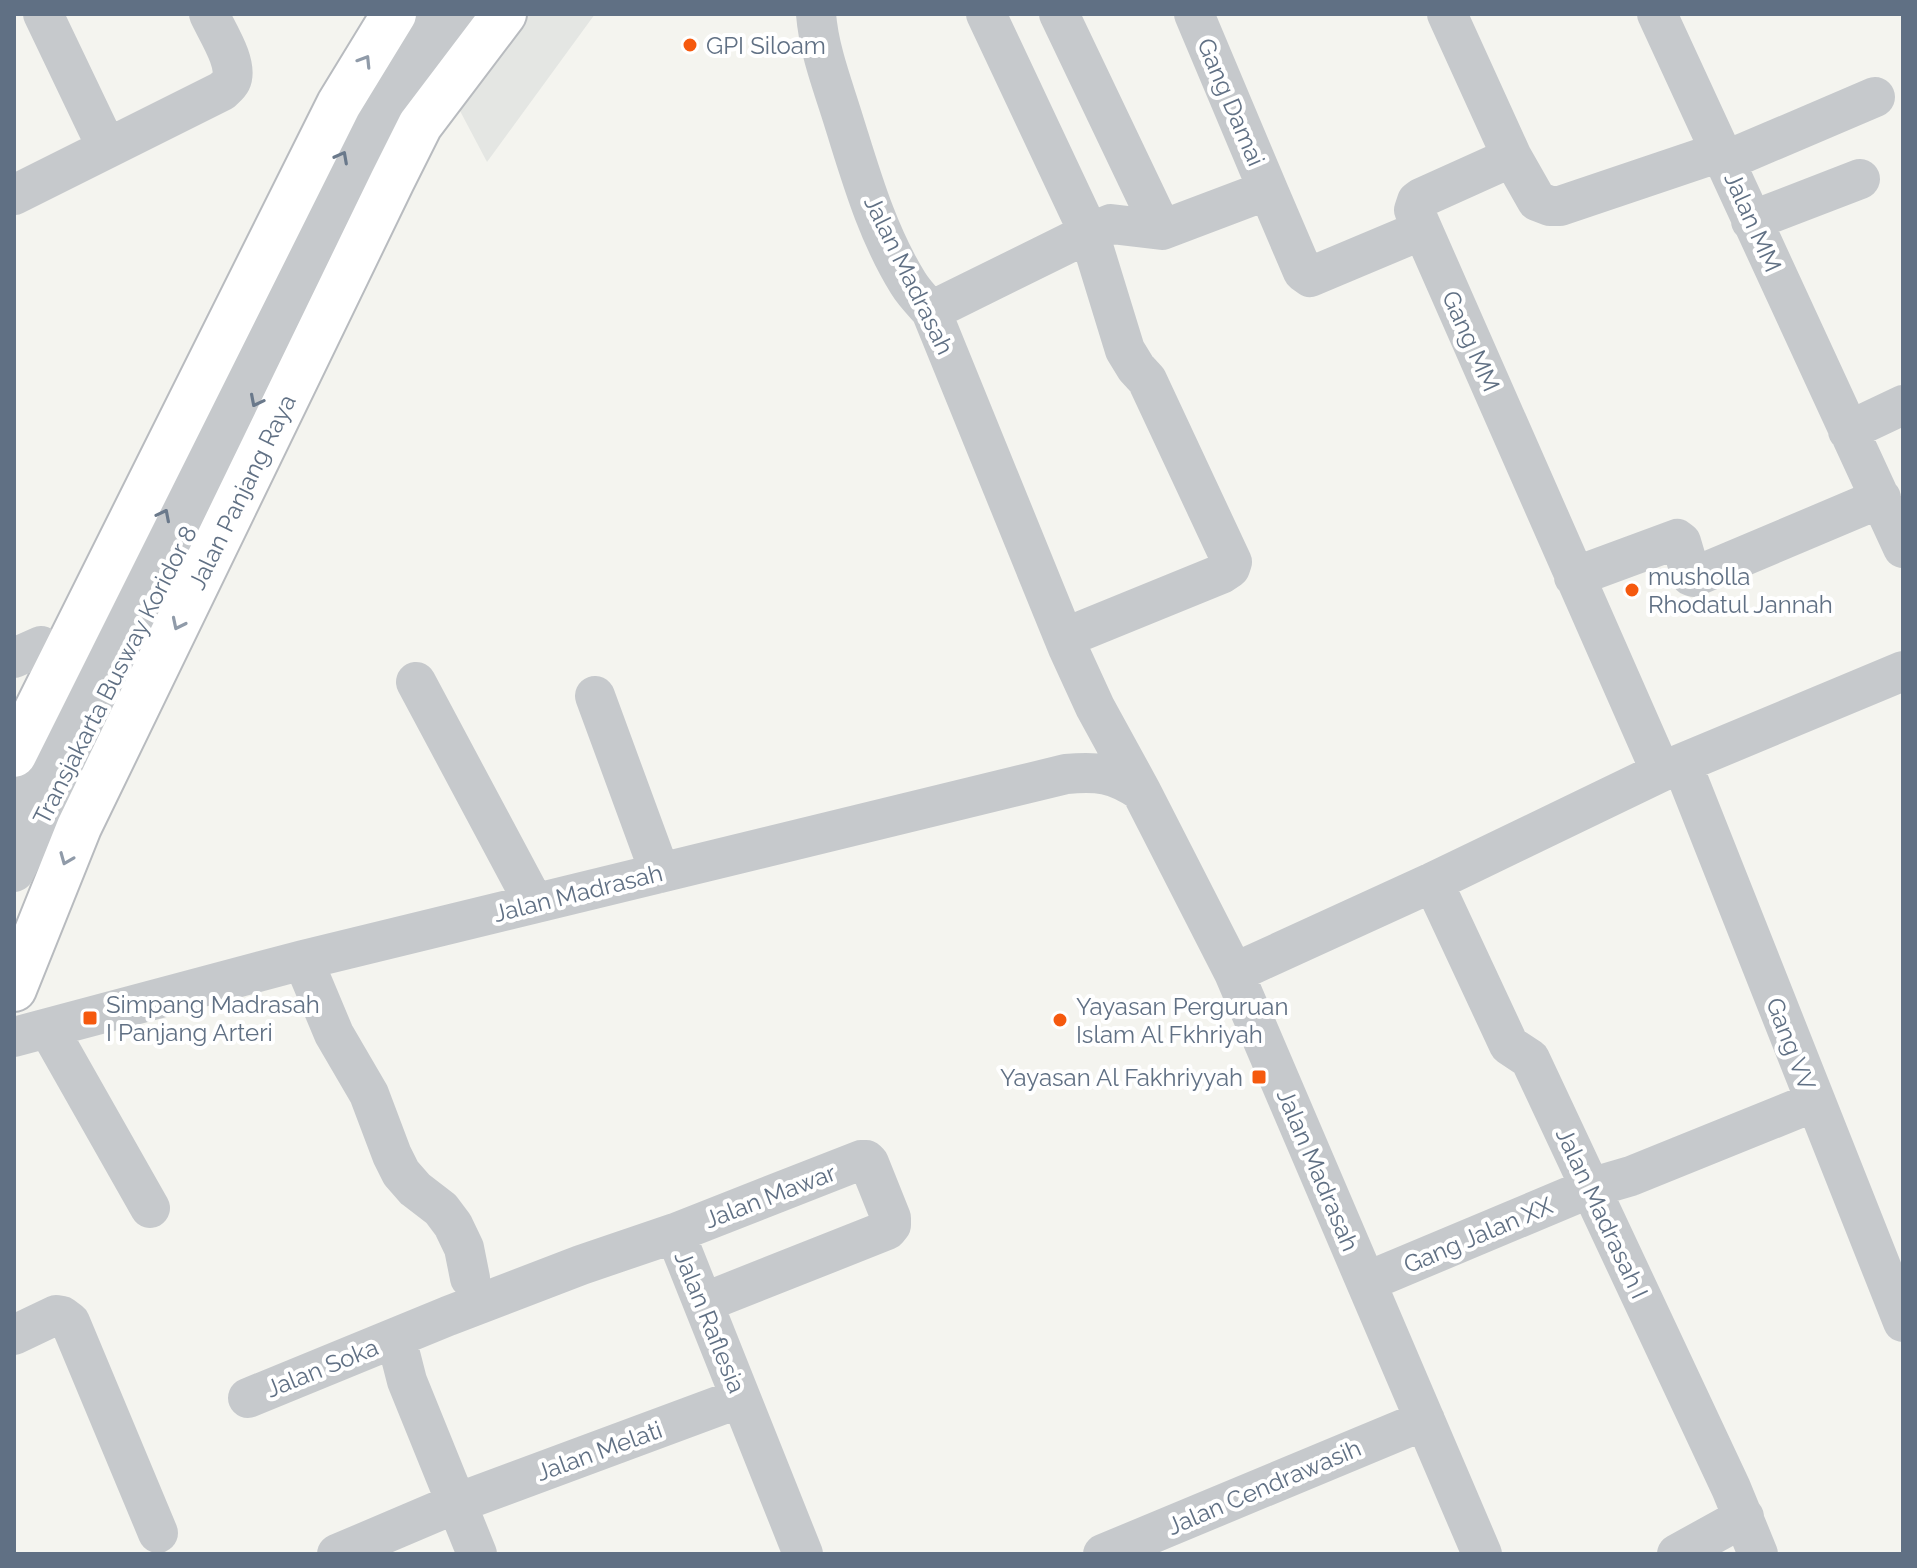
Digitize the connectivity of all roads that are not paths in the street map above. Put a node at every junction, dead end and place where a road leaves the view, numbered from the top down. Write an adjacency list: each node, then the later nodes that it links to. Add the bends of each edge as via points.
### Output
1 (43, 14): 14 (street)
2 (209, 14): 14 (street, via 231,60 231,81 222,91)
3 (394, 14): 34 (main road, one-way to 3, via 339,104)
4 (431, 14): 37 (street, Transjakarta Busway Koridor 8, one-way to 4, via 305,225 355,133)
5 (467, 14): 38 (street, Transjakarta Busway Koridor 8, one-way to 38, via 410,102)
6 (504, 14): 44 (main road, Jalan Panjang Raya, one-way to 44, via 420,125 79,827)
7 (816, 14): 24 (street, Jalan Madrasah, via 818,38 870,205 909,285)
8 (986, 14): 23 (street)
9 (1059, 14): 21 (street)
10 (1194, 14): 18 (street, Gang Damai)
11 (1447, 14): 16 (street)
12 (1657, 14): 15 (street, Jalan MM)
13 (1875, 97): 15 (street)
14 (107, 148): 19 (street)
15 (1722, 156): 16 (street, via 1560,206 1537,201); 20 (street, Jalan MM)
16 (1512, 157): 22 (street, Gang MM, via 1417,201 1414,210)
17 (1860, 179): 20 (street)
18 (1268, 190): 21 (street); 22 (street, via 1306,276)
19 (14, 195)
20 (1751, 221): 26 (street, Jalan MM)
21 (1162, 230): 23 (street, via 1111,224)
22 (1422, 230): 29 (street, Gang MM)
23 (1089, 233): 24 (street); 30 (street, via 1125,350 1147,380 1232,562 1221,574)
24 (931, 311): 30 (street, Jalan Madrasah)
25 (1903, 405): 26 (street)
26 (1848, 431): 27 (street, Jalan MM)
27 (1881, 498): 28 (street, Jalan MM); 29 (street, via 1694,577 1677,539)
28 (1903, 548)
29 (1574, 577): 35 (street, Gang MM)
30 (1064, 638): 36 (street, Jalan Madrasah)
31 (1903, 671): 35 (street)
32 (416, 682): 41 (street)
33 (595, 696): 39 (street)
34 (14, 755)
35 (1671, 768): 40 (street); 46 (street, Gang VV)
36 (1141, 791): 39 (street, Jalan Madrasah, via 1108,774 1066,774); 43 (street, Jalan Madrasah)
37 (14, 809)
38 (14, 872)
39 (660, 873): 41 (street, Jalan Madrasah)
40 (1433, 882): 43 (street); 47 (street, Jalan Madrasah I, via 1509,1045 1530,1059)
41 (534, 903): 42 (street, Jalan Madrasah)
42 (303, 960): 45 (street, Jalan Madrasah); 50 (street, via 401,1173 453,1225)
43 (1234, 973): 51 (street, Jalan Madrasah)
44 (14, 989)
45 (31, 1033): 48 (street)
46 (1814, 1102): 47 (street, Gang Jalan XX); 53 (street, Gang VV)
47 (1590, 1188): 51 (street, Gang Jalan XX); 60 (street, Jalan Madrasah I)
48 (150, 1208)
49 (675, 1233): 52 (street, Jalan Raflesia); 52 (street, Jalan Mawar, via 861,1160 869,1163 891,1218 887,1230); 55 (street, Jalan Raflesia)
50 (470, 1278)
51 (1366, 1282): 58 (street, Jalan Madrasah)
52 (703, 1303): 57 (street, Jalan Raflesia)
53 (1903, 1322)
54 (14, 1335): 61 (street, via 56,1315 70,1322)
55 (396, 1338): 56 (street, Jalan Soka); 59 (street, via 407,1381)
56 (248, 1398)
57 (740, 1398): 59 (street, Jalan Melati); 64 (street, Jalan Raflesia)
58 (1425, 1420): 65 (street, Jalan Cendrawasih); 66 (street, Jalan Madrasah)
59 (457, 1503): 62 (street, Jalan Melati); 63 (street)
60 (1744, 1517): 67 (street); 68 (street, Jalan Madrasah I)
61 (158, 1533)
62 (337, 1554)
63 (477, 1554)
64 (803, 1554)
65 (1103, 1554)
66 (1482, 1554)
67 (1677, 1554)
68 (1758, 1554)

